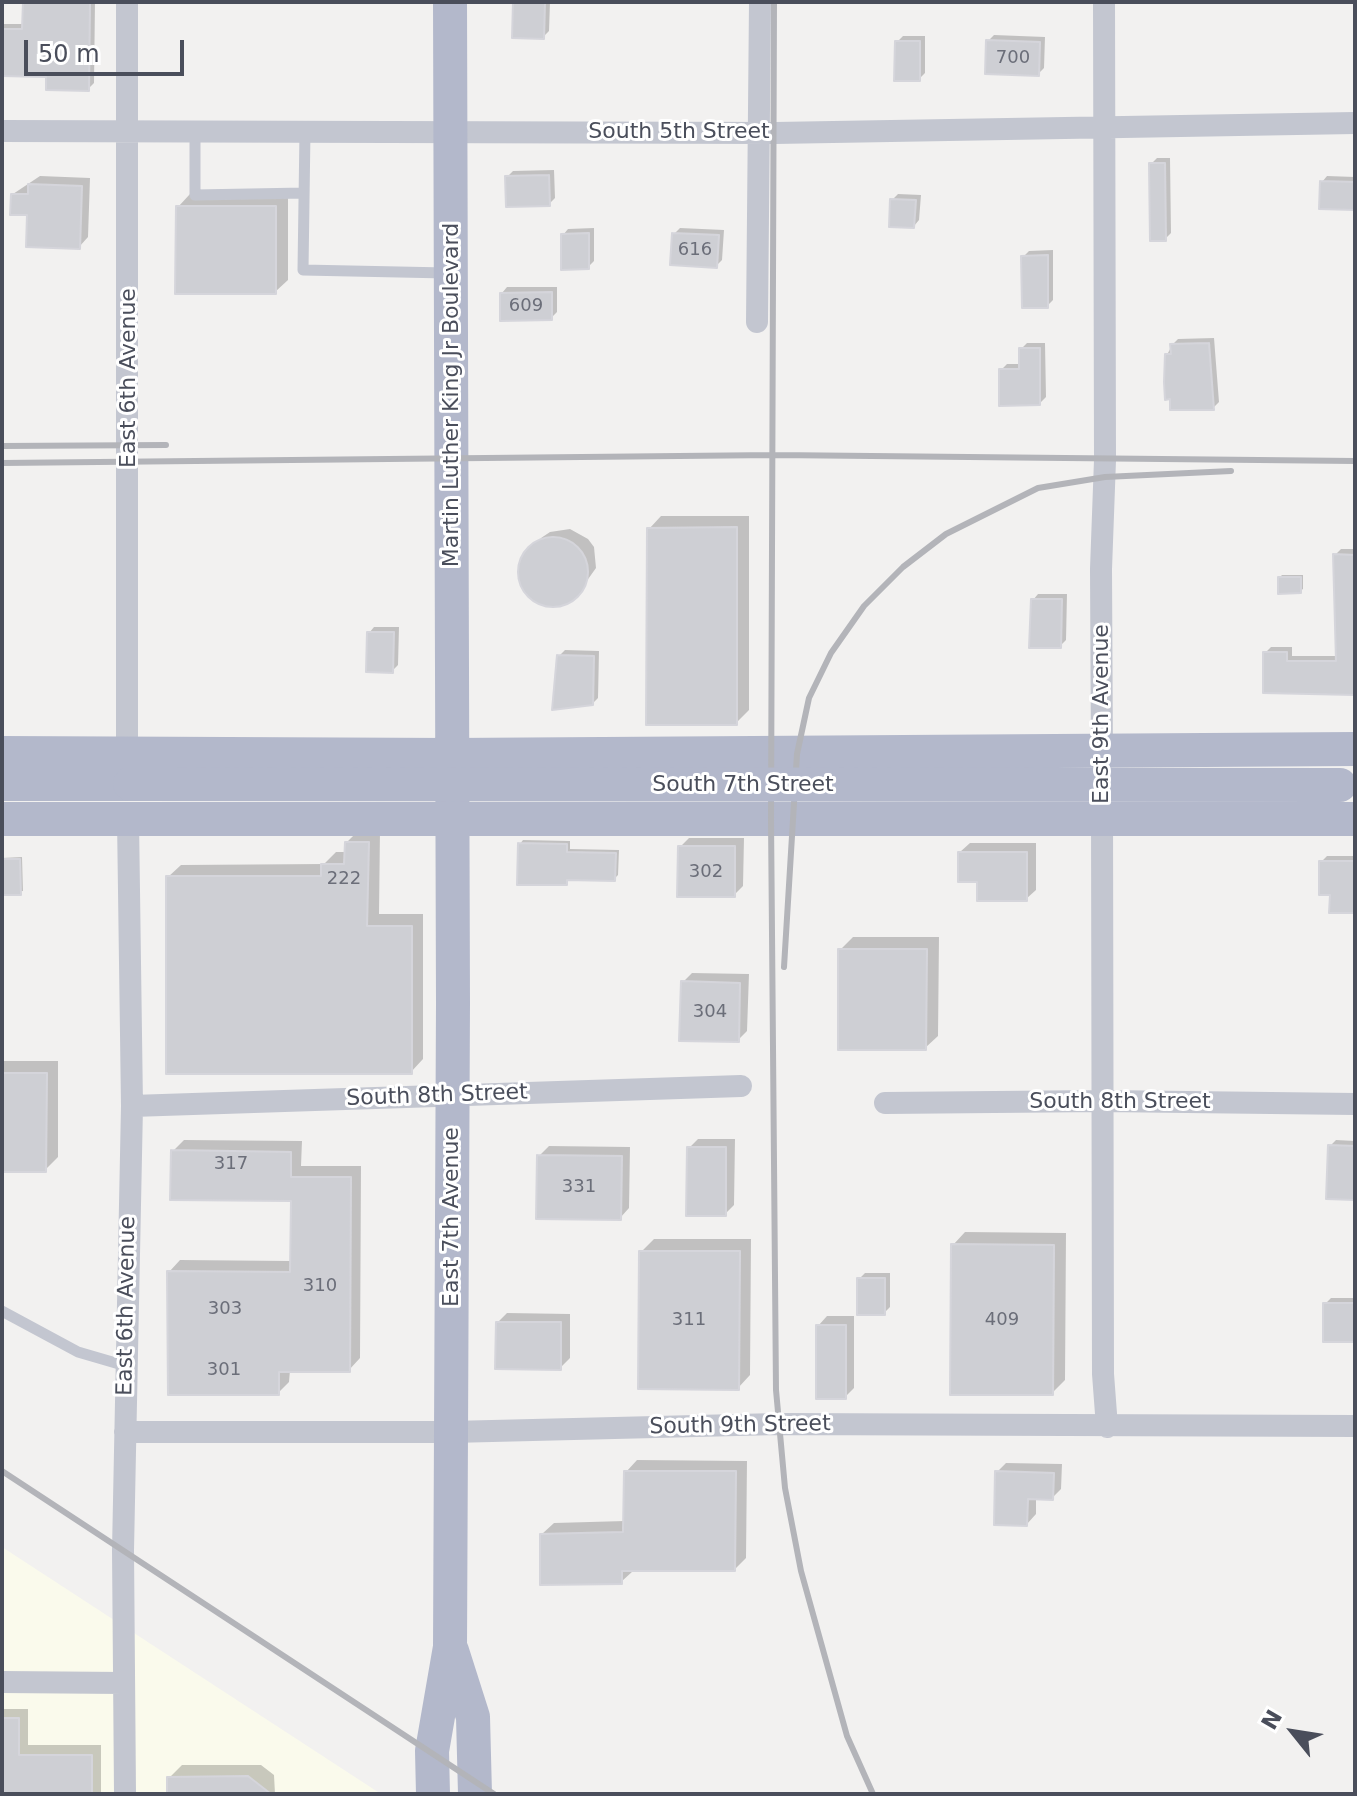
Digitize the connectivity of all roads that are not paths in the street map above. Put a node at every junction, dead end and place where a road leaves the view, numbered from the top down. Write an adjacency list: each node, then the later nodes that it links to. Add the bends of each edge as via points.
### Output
1 (127, 2): 7 (street, East 6th Avenue)
2 (450, 2): 11 (main road, Martin Luther King Jr Boulevard)
3 (760, 2): 12 (street)
4 (1104, 2): 6 (street, East 9th Avenue)
5 (1355, 123): 6 (street, South 5th Street)
6 (1104, 128): 12 (street, South 5th Street); 17 (street, East 9th Avenue)
7 (127, 130): 8 (street, South 5th Street); 9 (street, South 5th Street); 19 (street, East 6th Avenue)
8 (195, 130): 10 (street, South 5th Street); 13 (lane, via 195,195)
9 (2, 131)
10 (305, 131): 11 (street, South 5th Street); 13 (lane)
11 (451, 132): 12 (street, South 5th Street); 14 (main road, Martin Luther King Jr Boulevard)
12 (759, 132): 15 (street)
13 (304, 193): 14 (lane, via 303,270)
14 (451, 273): 22 (main road, Martin Luther King Jr Boulevard)
15 (757, 322)
16 (1355, 749): 17 (main road)
17 (1102, 750): 22 (main road); 25 (street, East 9th Avenue)
18 (2, 753): 19 (main road)
19 (129, 769): 20 (main road); 21 (main road, South 7th Street, bridge); 22 (main road)
20 (2, 784)
21 (1348, 785)
22 (452, 787): 24 (main road); 25 (main road); 28 (main road, East 7th Avenue)
23 (2, 819): 24 (main road)
24 (128, 819): 32 (street, East 6th Avenue)
25 (1102, 819): 26 (main road); 29 (street, East 9th Avenue)
26 (1355, 819)
27 (741, 1086): 28 (street, South 8th Street)
28 (453, 1096): 32 (street, South 8th Street); 38 (main road, East 7th Avenue)
29 (1103, 1101): 30 (street, South 8th Street); 31 (street, South 8th Street); 36 (street, East 9th Avenue)
30 (885, 1103)
31 (1355, 1104)
32 (132, 1106): 34 (street, East 6th Avenue)
33 (2, 1311): 34 (lane, via 78,1352)
34 (126, 1366): 37 (street, East 6th Avenue)
35 (1355, 1426): 36 (street, South 9th Street)
36 (1107, 1427): 38 (street, South 9th Street, via 778,1424)
37 (125, 1432): 38 (street, South 9th Street); 41 (street, East 6th Avenue)
38 (451, 1432): 39 (main road, East 7th Avenue)
39 (450, 1647): 43 (main road, East 7th Avenue, via 432,1751); 44 (main road, East 7th Avenue, via 473,1717)
40 (2, 1682): 41 (street)
41 (123, 1683): 42 (street, East 6th Avenue)
42 (125, 1794)
43 (433, 1794)
44 (475, 1794)

